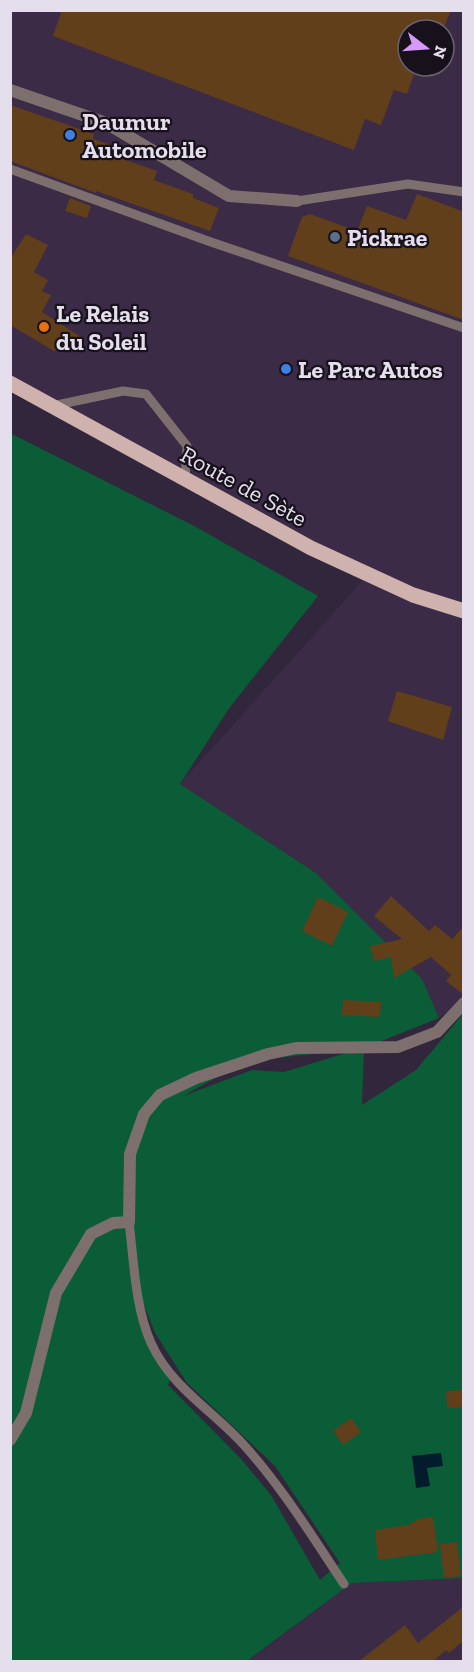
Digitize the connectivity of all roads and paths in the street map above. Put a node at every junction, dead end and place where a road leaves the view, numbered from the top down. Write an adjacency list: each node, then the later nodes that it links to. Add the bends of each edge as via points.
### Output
1 (10, 90): 4 (street, via 106,123 229,196)
2 (10, 170): 5 (lane)
3 (464, 192): 4 (lane, via 408,184)
4 (297, 201)
5 (464, 328)
6 (10, 382): 7 (main road, Route de Sète)
7 (52, 406): 8 (main road, Route de Sète); 8 (lane, via 123,391 146,394 187,446)
8 (185, 480): 9 (main road, Route de Sète, via 358,572)
9 (464, 611)
10 (464, 1004): 11 (street, via 437,1032 398,1047 296,1048 196,1078 160,1095 144,1114 132,1144)
11 (129, 1222): 12 (street, via 113,1223 91,1234 56,1293 26,1413); 13 (lane, via 142,1314 152,1344 186,1393 241,1442 274,1480)
12 (10, 1440)
13 (344, 1584)

